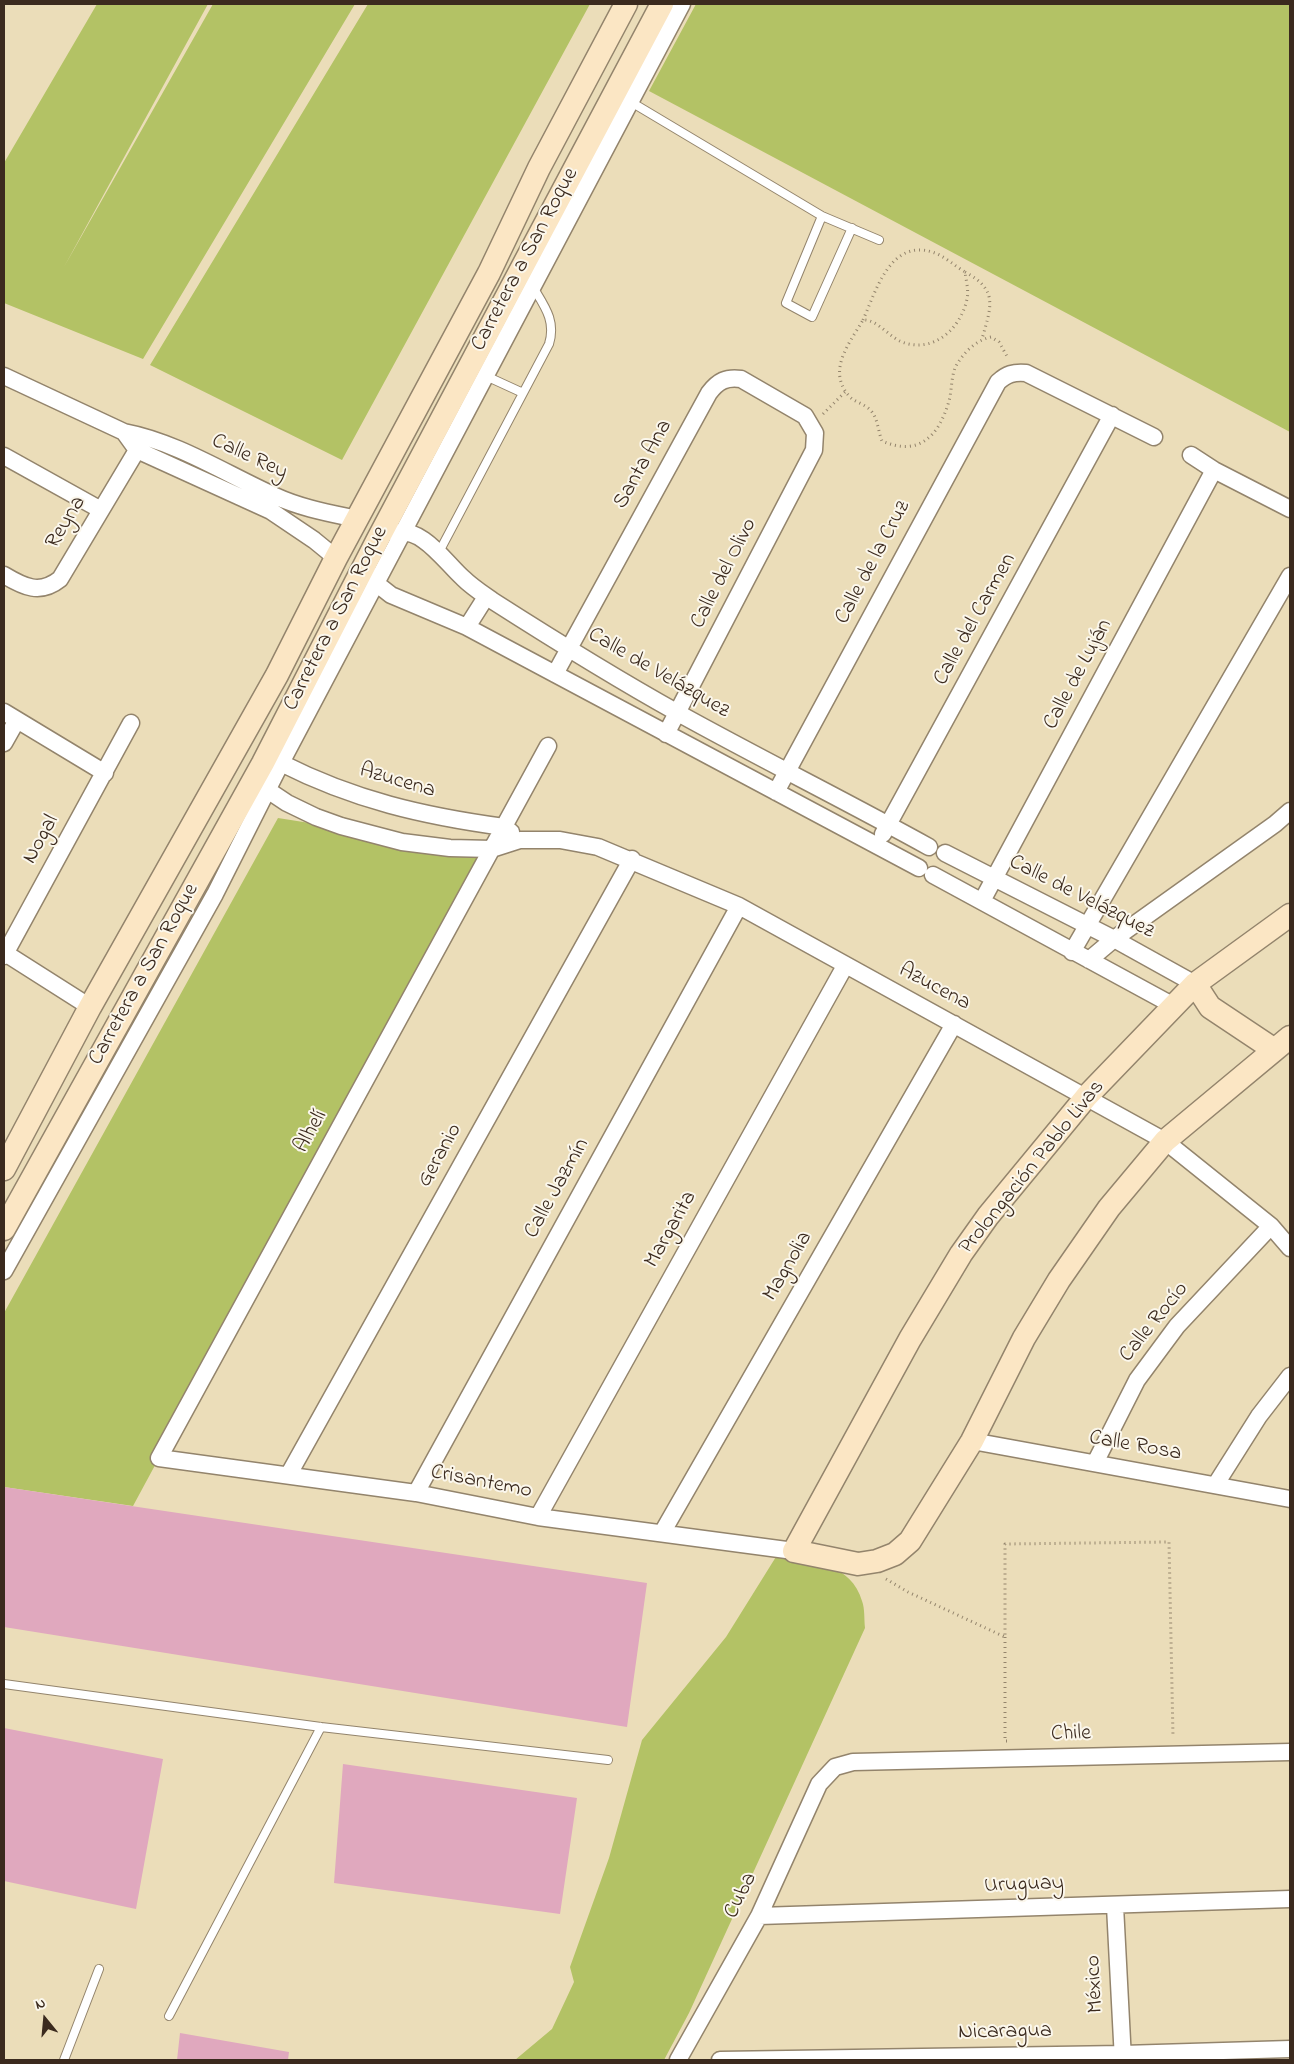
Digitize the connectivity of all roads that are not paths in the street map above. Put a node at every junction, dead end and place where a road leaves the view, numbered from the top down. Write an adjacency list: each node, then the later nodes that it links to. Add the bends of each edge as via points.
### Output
1 (626, 4): 18 (main road, Carretera a San Roque, via 539,168 489,273)
2 (662, 4): 25 (main road, Carretera a San Roque)
3 (682, 4): 4 (street)
4 (631, 102): 5 (lane); 8 (street)
5 (822, 216): 6 (lane); 6 (lane, via 786,303 812,317)
6 (852, 228): 7 (lane)
7 (879, 240)
8 (534, 288): 10 (street); 11 (lane, via 548,310 553,332)
9 (4, 376): 15 (street, Calle Rey)
10 (486, 376): 11 (lane); 24 (street)
11 (523, 394): 26 (lane)
12 (1112, 415): 14 (street); 43 (street, Calle de la Cruz, via 1020,372 1006,375 998,382); 48 (street, Calle del Carmen)
13 (813, 428): 34 (street, Santa Ana, via 805,416 740,379 717,383); 37 (street, Calle del Olivo, via 814,450)
14 (1154, 437)
15 (141, 443): 20 (street, Calle Rey); 22 (street, Reyna)
16 (1191, 455): 19 (street)
17 (4, 456): 22 (street)
18 (390, 458): 23 (main road, Carretera a San Roque); 25 (main road, via 366,530)
19 (1214, 470): 21 (street); 57 (street, Calle de Luján)
20 (274, 504): 23 (street, Calle Rey); 27 (street, Calle Rey)
21 (1290, 509)
22 (101, 510): 28 (street, Reyna, via 54,584 33,589)
23 (356, 519): 27 (main road, Carretera a San Roque)
24 (404, 531): 25 (street); 26 (street, Calle de Velázquez, via 416,535); 30 (street)
25 (369, 551): 30 (street); 32 (main road, via 338,577); 45 (main road, Carretera a San Roque)
26 (438, 554): 31 (street, Calle de Velázquez)
27 (336, 558): 32 (main road, Carretera a San Roque)
28 (4, 575)
29 (1290, 576): 61 (street)
30 (377, 584): 33 (street, Calle de Velázquez, via 392,595); 45 (street)
31 (486, 596): 33 (street); 34 (street, Calle de Velázquez)
32 (308, 615): 36 (main road, Carretera a San Roque)
33 (467, 627): 35 (street, Calle de Velázquez)
34 (568, 649): 35 (street, Santa Ana); 37 (street, Calle de Velázquez)
35 (555, 674): 40 (street, Calle de Velázquez)
36 (276, 675): 45 (main road, via 256,729); 50 (main road, Carretera a San Roque)
37 (678, 713): 40 (street, Calle del Olivo); 43 (street, Calle de Velázquez)
38 (10, 716): 41 (street); 44 (street)
39 (131, 723): 44 (street, Nogal)
40 (666, 734): 46 (street, Calle de Velázquez)
41 (4, 743)
42 (548, 746): 49 (street, Alhelí)
43 (788, 771): 46 (street, Calle de la Cruz); 48 (street, Calle de Velázquez)
44 (105, 772): 65 (street, Nogal)
45 (264, 772): 49 (street, Azucena, via 410,812); 50 (main road, via 225,789); 54 (street, Azucena, via 287,803 341,826 402,842); 63 (main road, Carretera a San Roque); 81 (street, via 215,894)
46 (776, 792): 52 (street, Calle de Velázquez)
47 (1290, 811): 62 (street)
48 (890, 825): 52 (street, Calle del Carmen); 53 (street, Calle de Velázquez)
49 (504, 827): 51 (street); 54 (street, Alhelí)
50 (190, 830): 70 (main road, Carretera a San Roque)
51 (520, 840): 54 (street, Azucena); 56 (street, Azucena, via 560,840 598,847)
52 (877, 844): 58 (street, Calle de Velázquez)
53 (929, 847)
54 (492, 849): 84 (street, Alhelí)
55 (945, 853): 57 (street, Calle de Velázquez)
56 (632, 859): 59 (street, Azucena); 86 (street, Geranio)
57 (995, 879): 58 (street, Calle de Luján); 61 (street, Calle de Velázquez)
58 (982, 901): 64 (street, Calle de Velázquez)
59 (739, 906): 67 (street, Azucena); 88 (street, Calle Jazmín)
60 (1290, 915): 68 (main road, Prolongación Pablo Livas)
61 (1088, 927): 62 (street, Calle de Velázquez); 64 (street)
62 (1114, 939): 66 (street); 68 (street, Calle de Velázquez)
63 (163, 942): 70 (main road, via 137,969); 75 (main road, Carretera a San Roque)
64 (1072, 952): 66 (street, Calle de Velázquez)
65 (5, 954): 70 (street)
66 (1089, 960): 69 (street, Calle de Velázquez)
67 (845, 966): 72 (street, Azucena); 90 (street, Margarita)
68 (1195, 984): 69 (main road, Prolongación Pablo Livas); 71 (main road)
69 (1174, 1006): 71 (main road); 74 (main road, Prolongación Pablo Livas)
70 (90, 1008): 75 (main road, via 88,1046); 77 (main road, Carretera a San Roque)
71 (1210, 1008): 73 (main road)
72 (954, 1024): 74 (street, Azucena); 91 (street, Magnolia)
73 (1282, 1043): 76 (main road)
74 (1087, 1096): 76 (street, Azucena); 92 (main road, Prolongación Pablo Livas, via 988,1216 961,1254 910,1339)
75 (76, 1099): 79 (main road, Carretera a San Roque)
76 (1165, 1141): 78 (street, Azucena); 83 (main road, via 1109,1208 1059,1280 1024,1338)
77 (4, 1169)
78 (1271, 1226): 80 (street, Azucena); 85 (street, Calle Rocío, via 1177,1326 1137,1380)
79 (4, 1229)
80 (1290, 1248)
81 (4, 1271)
82 (1290, 1376): 87 (street, via 1259,1416)
83 (972, 1441): 85 (street, Calle Rosa); 92 (main road, via 910,1541 895,1554 858,1564)
84 (158, 1458): 86 (street, Crisantemo)
85 (1095, 1463): 87 (street, Calle Rosa)
86 (289, 1474): 88 (street, Crisantemo)
87 (1216, 1484): 89 (street, Calle Rosa)
88 (416, 1494): 90 (street, Crisantemo)
89 (1290, 1498)
90 (538, 1517): 91 (street, Crisantemo)
91 (662, 1533): 92 (street, Crisantemo)
92 (794, 1551)
93 (4, 1684): 94 (lane)
94 (321, 1727): 96 (lane); 102 (lane)
95 (1290, 1752): 97 (street, Chile)
96 (608, 1760)
97 (853, 1762): 100 (street, Cuba, via 835,1767 819,1784)
98 (1290, 1899): 99 (street, Uruguay)
99 (1115, 1906): 100 (street, Uruguay); 104 (street, México)
100 (759, 1916): 106 (street, Cuba)
101 (99, 1969): 105 (lane)
102 (169, 2016)
103 (1290, 2049): 104 (street, Nicaragua)
104 (1123, 2057): 107 (street, Nicaragua)
105 (64, 2060)
106 (678, 2060)
107 (720, 2060)

